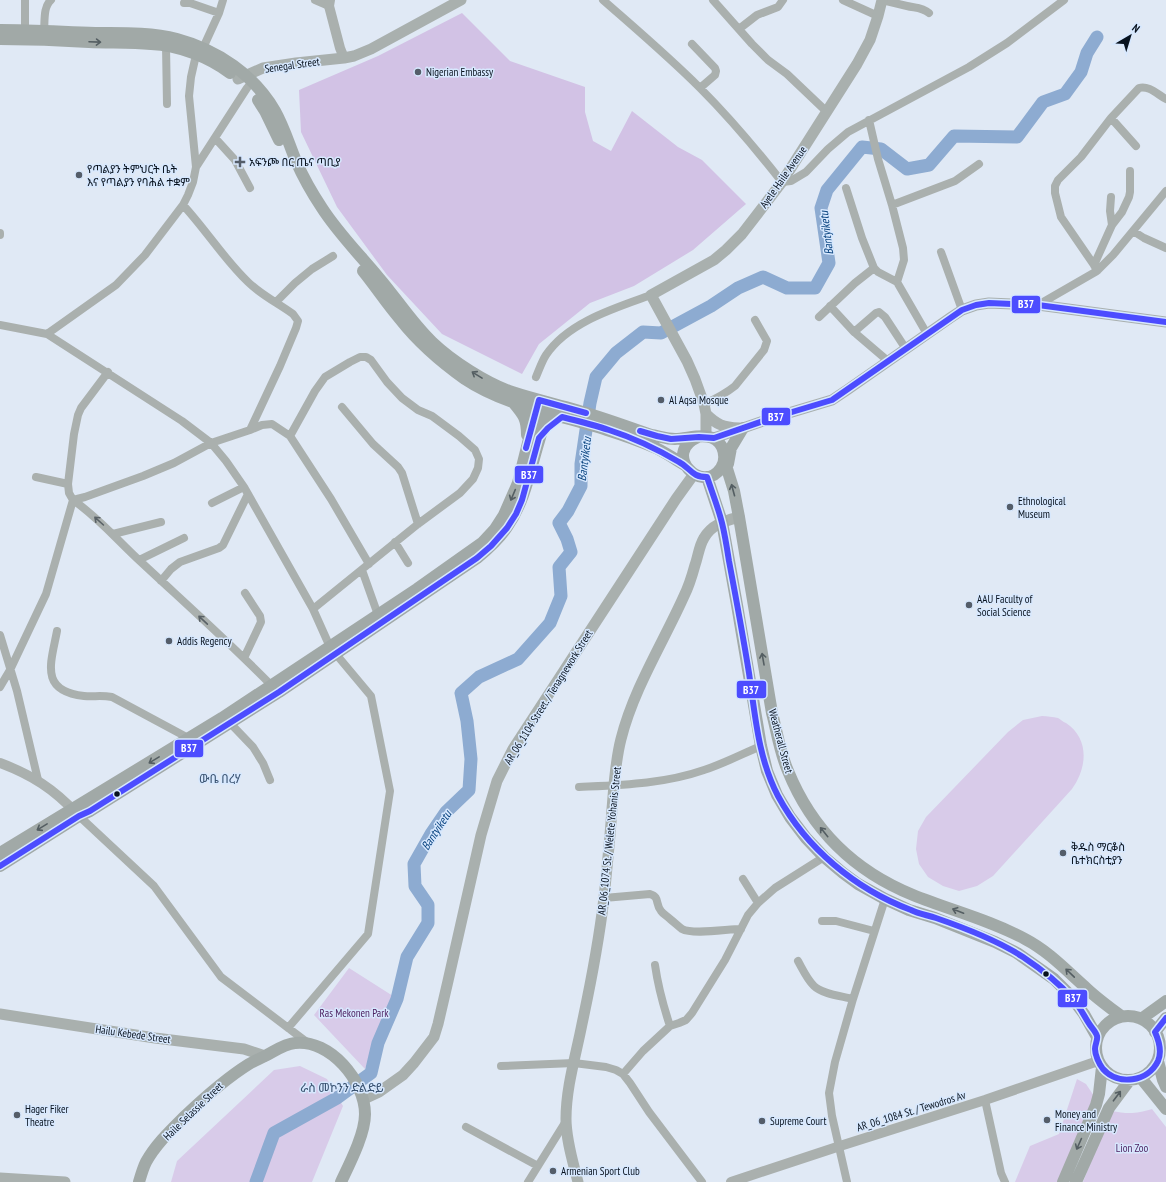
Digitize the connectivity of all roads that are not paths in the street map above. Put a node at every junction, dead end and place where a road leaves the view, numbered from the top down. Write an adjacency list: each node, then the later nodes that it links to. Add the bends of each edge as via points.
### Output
1 (24, 0): 19 (street)
2 (51, 0): 20 (street, via 46,7)
3 (223, 0): 14 (street)
4 (315, 0): 13 (street)
5 (461, 0): 25 (main road, Senegal Street, via 371,49)
6 (602, 0): 27 (street)
7 (713, 0): 17 (street)
8 (783, 0): 17 (street, via 778,7 757,15)
9 (843, 0): 16 (street)
10 (882, 0): 15 (street, via 919,8); 16 (main road, Ayele Haile Avenue)
11 (1064, 0): 32 (street, via 1007,43 969,67)
12 (184, 3): 14 (street)
13 (330, 3): 25 (street)
14 (219, 13): 24 (street)
15 (928, 13)
16 (878, 16): 30 (main road, Ayele Haile Avenue, via 870,40)
17 (739, 29): 30 (street, via 768,60 796,82)
18 (0, 30): 19 (main road)
19 (25, 30): 20 (main road)
20 (44, 31): 24 (main road, via 165,36)
21 (0, 39): 23 (main road, one-way to 23)
22 (692, 44): 27 (street, via 716,68 714,75)
23 (166, 46): 24 (main road); 29 (street)
24 (199, 51): 26 (main road); 36 (street, via 188,96)
25 (342, 53): 26 (main road, Senegal Street, via 263,68)
26 (246, 81): 33 (street); 45 (main road, via 263,94 275,111)
27 (700, 88): 38 (street, via 745,136)
28 (1166, 99): 31 (street, via 1144,86 1139,88)
29 (168, 104)
30 (827, 112): 38 (main road, Ayele Haile Avenue)
31 (1111, 118): 34 (street); 52 (street, via 1055,186 1061,217)
32 (869, 120): 38 (street, via 848,132 802,175 791,181); 44 (street)
33 (215, 138): 36 (street); 39 (street, via 235,160)
34 (1136, 146)
35 (979, 164): 44 (street, via 955,181)
36 (196, 167): 43 (street, via 193,182)
37 (1130, 171): 46 (street, via 1129,197)
38 (782, 182): 54 (main road, Ayele Haile Avenue, via 742,234 726,250 714,260)
39 (250, 188)
40 (846, 188): 51 (street)
41 (1166, 191): 47 (street)
42 (1111, 197): 46 (street)
43 (183, 205): 55 (street, via 249,283); 64 (street, via 145,255 116,285)
44 (892, 205): 53 (street, via 904,260)
45 (318, 210): 70 (main road, via 400,320 427,349 466,379); 71 (main road, one-way to 45, via 486,380 432,342)
46 (1112, 225): 52 (street)
47 (1133, 231): 48 (street); 52 (street, via 1113,255)
48 (1166, 248)
49 (941, 252): 58 (street)
50 (333, 256): 55 (street, via 295,283)
51 (874, 268): 53 (street); 56 (street)
52 (1095, 268): 57 (street)
53 (897, 282): 65 (street)
54 (651, 295): 69 (street, via 612,309 562,337 545,356); 74 (main road, via 687,361)
55 (276, 302): 78 (street, via 293,314 298,321)
56 (830, 306): 59 (street); 63 (street)
57 (1038, 306): 58 (main road, via 989,302); 61 (main road)
58 (962, 310): 65 (main road)
59 (819, 317)
60 (754, 320): 74 (street, via 767,341 764,350 735,386)
61 (1166, 322)
62 (0, 325): 64 (street)
63 (854, 332): 66 (street, via 879,312); 67 (street)
64 (47, 334): 68 (street)
65 (927, 334): 66 (main road)
66 (906, 349): 67 (main road)
67 (888, 361): 77 (main road, via 832,400)
68 (108, 372): 82 (street); 89 (street, via 78,415)
69 (536, 377)
70 (513, 402): 71 (main road); 83 (main road, via 524,415)
71 (538, 405): 73 (main road); 83 (main road)
72 (342, 407): 96 (street, via 402,473)
73 (550, 409): 75 (main road); 81 (main road)
74 (705, 409): 77 (main road, via 720,426); 80 (main road)
75 (569, 415): 76 (main road); 81 (main road, via 548,428)
76 (610, 426): 80 (main road, via 675,439); 85 (main road)
77 (743, 428): 80 (main road); 84 (main road, via 731,448)
78 (250, 430): 79 (street, via 272,424); 82 (street)
79 (290, 436): 96 (street, via 325,377 360,357 371,360 402,398 459,436 475,450 479,459 473,479 460,493); 102 (street)
80 (706, 437): 84 (main road, via 718,442 722,447); 85 (main road, via 692,440 687,444 683,458)
81 (539, 438): 107 (main road, via 522,500 507,528 477,558)
82 (211, 443): 90 (street); 91 (street, via 143,476)
83 (527, 444): 107 (main road, one-way to 107, via 518,484 495,530 466,556)
84 (726, 464): 88 (main road); 93 (main road, Weatherall Street, one-way to 84)
85 (685, 465): 86 (main road)
86 (694, 474): 88 (main road); 159 (main road, AR_06_1104 Street. / Tenagnework Street, via 514,749 497,781 481,835 434,1037 403,1074 379,1092)
87 (36, 477): 89 (street)
88 (707, 477): 95 (main road)
89 (68, 484): 91 (street)
90 (246, 490): 92 (street); 104 (street, via 223,545 176,564); 106 (street)
91 (74, 500): 97 (street, one-way to 91); 112 (street, via 46,594)
92 (212, 504)
93 (739, 517): 95 (main road); 135 (main road, Weatherall Street, one-way to 93, via 885,882 852,860 827,836 815,820 788,771 772,713)
94 (161, 522): 97 (street)
95 (722, 522): 117 (main road); 121 (main road, AR_06_1074 St. / Welete Yohanis Street, via 704,538 689,585 636,695 621,740)
96 (418, 524): 99 (street)
97 (113, 534): 100 (street)
98 (184, 538): 100 (street)
99 (395, 542): 101 (street); 102 (street)
100 (139, 560): 104 (street)
101 (408, 563)
102 (369, 564): 103 (street)
103 (362, 570): 106 (street); 107 (street)
104 (161, 581): 111 (street, one-way to 104)
105 (245, 593): 111 (street, via 262,622)
106 (313, 609): 110 (street)
107 (381, 618): 110 (main road)
108 (57, 631): 116 (street, via 51,674 60,689 86,696 112,697)
109 (0, 635): 112 (street)
110 (333, 651): 113 (main road); 115 (main road); 146 (street, via 371,696 390,791 368,934)
111 (244, 658): 113 (street)
112 (10, 670): 114 (street); 119 (street)
113 (272, 686): 115 (main road)
114 (0, 687)
115 (226, 721): 116 (main road); 120 (street, via 253,747)
116 (193, 741): 123 (main road, via 90,812)
117 (761, 746): 121 (street, via 704,770 672,779); 126 (main road, via 767,770 778,795 806,838)
118 (0, 763): 119 (street)
119 (38, 780): 123 (street)
120 (270, 780)
121 (614, 785): 122 (street); 129 (main road, AR_06_1074 St. / Welete Yohanis Street)
122 (579, 788)
123 (76, 813): 124 (main road); 146 (street, via 154,886 221,977)
124 (26, 842): 125 (main road); 127 (main road)
125 (0, 853)
126 (824, 857): 130 (main road, via 848,876); 131 (street, via 775,888)
127 (0, 866)
128 (743, 879): 131 (street)
129 (604, 898): 133 (street, via 654,895 661,911 682,929 689,931); 152 (main road, AR_06_1074 St. / Welete Yohanis Street, via 591,983)
130 (885, 899): 134 (street); 136 (main road, via 996,942)
131 (758, 903): 133 (street)
132 (822, 921): 134 (street, via 836,921)
133 (741, 928): 145 (street, via 725,960 692,1013 686,1020)
134 (874, 931): 139 (street)
135 (1026, 939): 136 (main road); 142 (main road, Weatherall Street, one-way to 135)
136 (1017, 953): 148 (main road, via 1054,979 1069,994)
137 (798, 961): 139 (street, via 809,981 819,990)
138 (655, 966): 145 (street, via 660,996)
139 (853, 999): 164 (street, via 829,1093)
140 (1166, 1001): 144 (main road)
141 (0, 1014): 150 (main road, Hailu Kebede Street, via 244,1050)
142 (1122, 1016): 144 (main road); 148 (main road, via 1111,1020)
143 (1166, 1018): 147 (main road)
144 (1141, 1019): 147 (main road)
145 (670, 1026): 155 (street)
146 (288, 1028): 149 (street)
147 (1155, 1032): 151 (main road, via 1160,1046)
148 (1097, 1037): 153 (main road, via 1095,1049)
149 (309, 1044): 150 (main road, Haile Selassie Street, via 283,1046); 159 (main road, via 335,1056 356,1082)
150 (265, 1056): 169 (main road, Haile Selassie Street, via 219,1084 177,1124 146,1163)
151 (1158, 1061): 156 (main road, via 1151,1071); 158 (main road)
152 (574, 1063): 154 (street); 155 (street, via 606,1067); 162 (main road, AR_06_1074 St. / Welete Yohanis Street)
153 (1100, 1064): 157 (main road, via 1109,1075); 160 (street, AR_06_1084 St. / Tewodros Av); 177 (main road, one-way to 177, via 1096,1105)
154 (502, 1066)
155 (623, 1074): 173 (street)
156 (1141, 1078): 157 (main road); 161 (main road)
157 (1129, 1081): 178 (main road, one-way to 157, via 1108,1108)
158 (1166, 1087)
159 (363, 1098): 170 (main road, via 365,1114 362,1133)
160 (985, 1100): 164 (street, AR_06_1084 St. / Tewodros Av); 176 (street)
161 (1166, 1109)
162 (566, 1121): 165 (street); 172 (main road, AR_06_1074 St. / Welete Yohanis Street)
163 (466, 1127): 165 (street)
164 (840, 1146): 174 (street, AR_06_1084 St. / Tewodros Av); 175 (street)
165 (538, 1166): 171 (street)
166 (0, 1178): 167 (main road)
167 (37, 1181): 168 (main road)
168 (65, 1182)
169 (140, 1182)
170 (341, 1182)
171 (528, 1182)
172 (578, 1182)
173 (702, 1182)
174 (730, 1182)
175 (848, 1182)
176 (1005, 1182)
177 (1063, 1182)
178 (1076, 1182)

